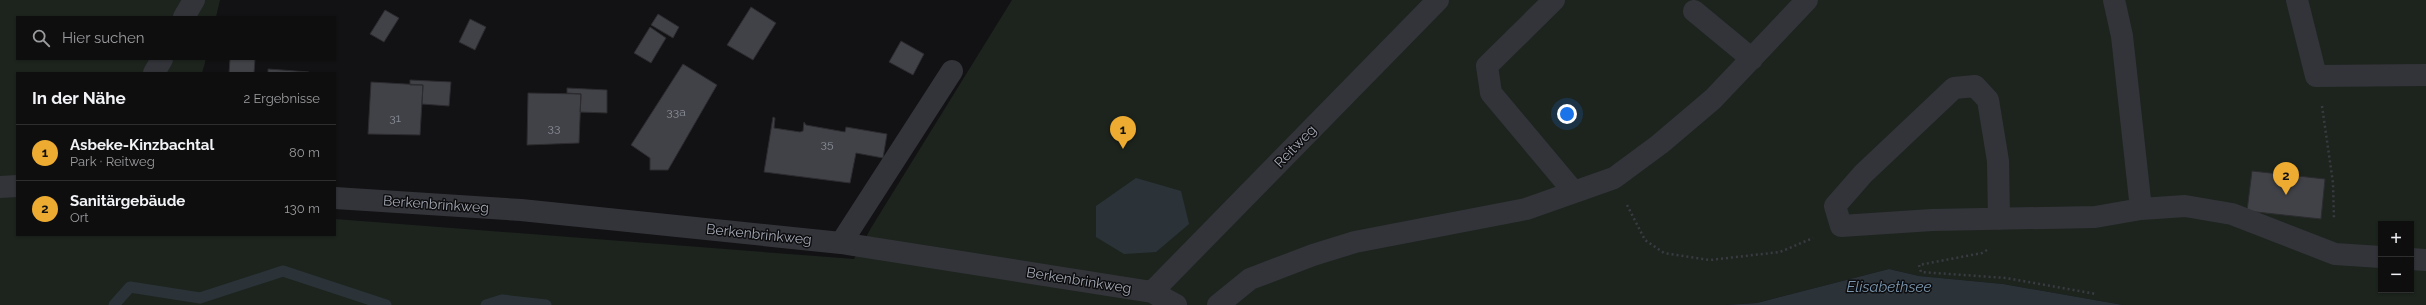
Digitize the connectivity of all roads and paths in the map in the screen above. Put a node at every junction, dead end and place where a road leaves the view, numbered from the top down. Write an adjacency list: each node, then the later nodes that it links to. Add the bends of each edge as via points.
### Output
1 (194, 0): 8 (street)
2 (1438, 0): 29 (street, Reitweg)
3 (1554, 0): 18 (street, via 1487,66 1491,93)
4 (1807, 0): 9 (street)
5 (2114, 0): 20 (street, via 2122,36)
6 (2297, 0): 13 (street, via 2316,76)
7 (1694, 12): 9 (street)
8 (185, 16)
9 (1752, 59): 15 (street, via 1713,99 1660,144)
10 (161, 60): 12 (street)
11 (952, 71): 23 (street)
12 (155, 72)
13 (2426, 75)
14 (2327, 135): 25 (path, via 2333,184)
15 (1614, 178): 18 (street); 22 (path, via 1645,240 1664,253 1710,260 1780,252)
16 (16, 186): 17 (street)
17 (0, 187)
18 (1574, 192): 32 (street, via 1526,209 1355,242 1313,255 1250,279)
19 (336, 198): 23 (street, Berkenbrinkweg, via 521,210)
20 (2141, 210): 21 (street, via 2096,217); 25 (street, via 2185,206 2232,214)
21 (1999, 219): 22 (street); 22 (street, via 1998,161 1988,100 1975,86 1954,88 1863,174 1836,206)
22 (1841, 226)
23 (841, 243): 29 (street, Berkenbrinkweg)
24 (1991, 248): 30 (path, via 1982,253 1919,265 1922,272 2006,278)
25 (2335, 254): 26 (street)
26 (2378, 257)
27 (2414, 259): 28 (street)
28 (2426, 260)
29 (1152, 292): 31 (street, Berkenbrinkweg)
30 (2096, 294)
31 (1176, 305)
32 (1218, 305)

